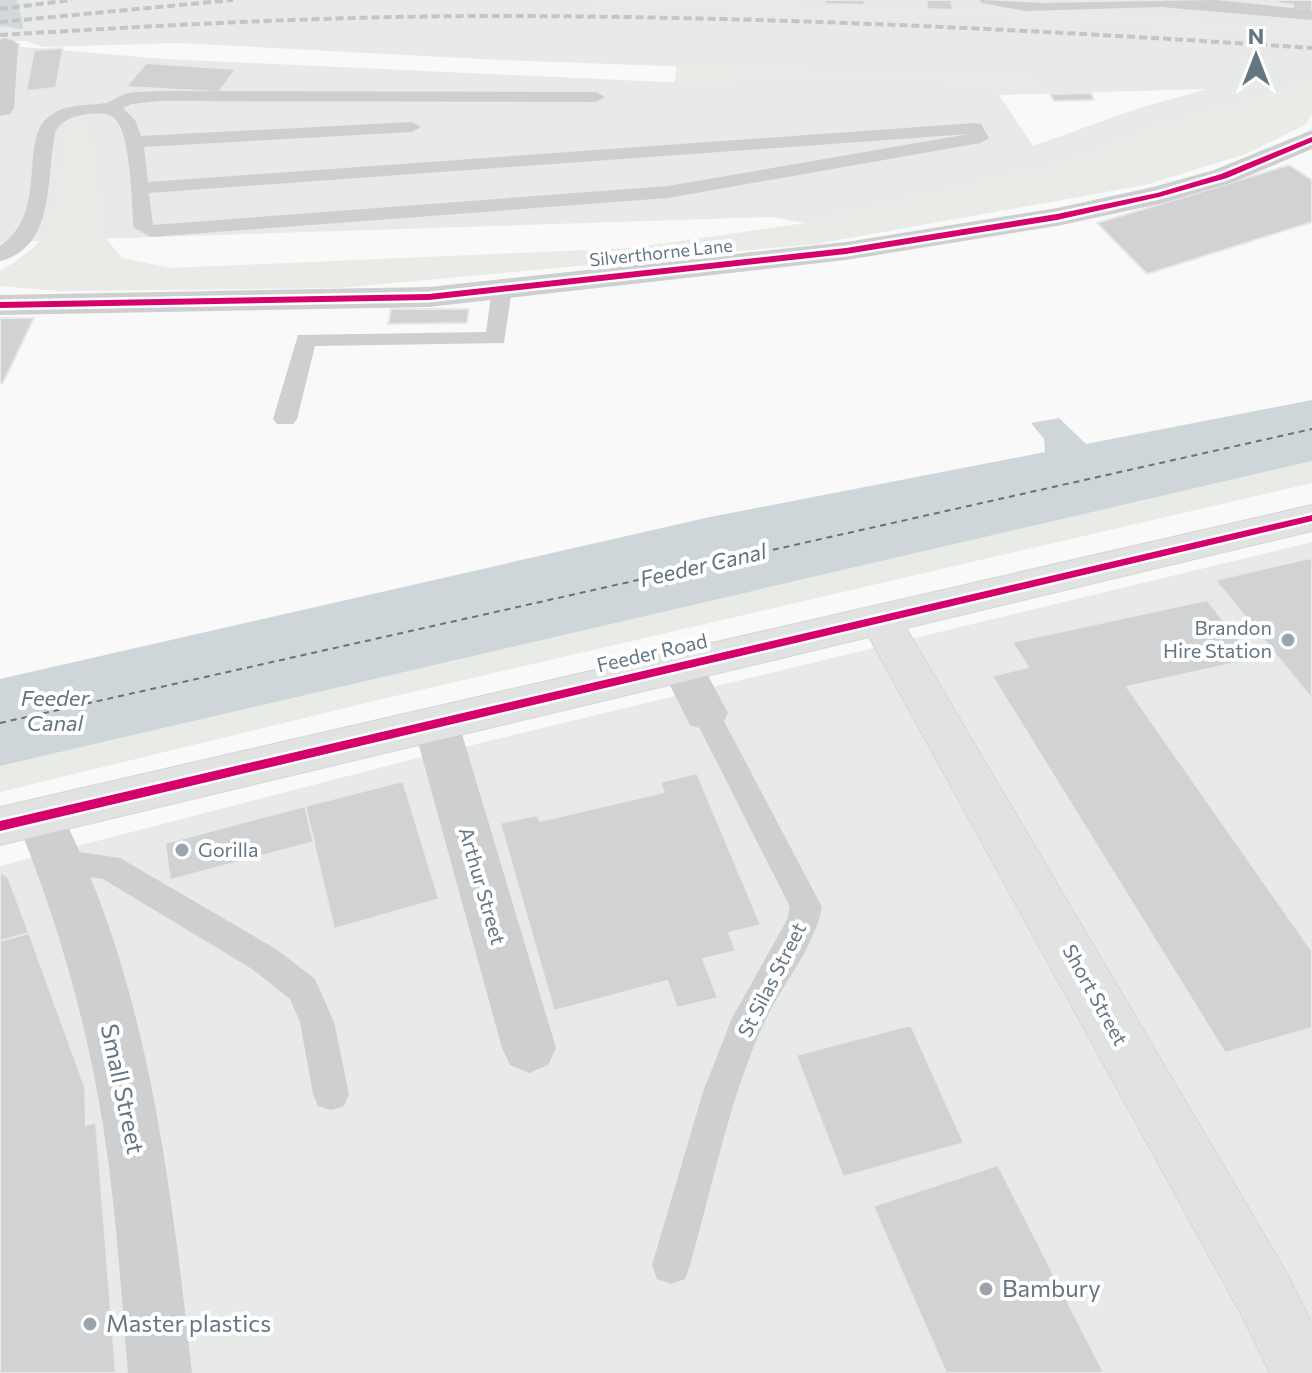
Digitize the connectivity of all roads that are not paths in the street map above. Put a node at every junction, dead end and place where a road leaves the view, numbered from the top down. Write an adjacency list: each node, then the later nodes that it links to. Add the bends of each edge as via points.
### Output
1 (987, 0): 2 (lane, via 1084,7 1144,2)
2 (1312, 15)
3 (5, 46): 5 (street)
4 (596, 97): 6 (lane, via 159,96 128,99)
5 (0, 108)
6 (108, 109): 9 (lane, via 125,116); 11 (lane, via 83,109 55,119 47,130 38,210 29,231)
7 (412, 127): 9 (lane)
8 (1312, 139): 12 (street, Silverthorne Lane, via 1224,176 1057,217 846,251)
9 (135, 142): 10 (lane)
10 (140, 188): 10 (lane, via 144,228 167,231 668,192 980,138 975,128)
11 (0, 255)
12 (502, 289): 13 (street, Silverthorne Lane, via 429,297); 14 (lane, via 496,338 306,340)
13 (0, 305)
14 (285, 419)
15 (1312, 518): 16 (street, Feeder Road)
16 (880, 619): 17 (street, Feeder Road); 25 (street, Short Street, via 1249,1267)
17 (682, 666): 18 (street, St Silas Street); 19 (street, Feeder Road)
18 (706, 713): 23 (lane, St Silas Street, via 806,907 803,922 749,1018 721,1092)
19 (436, 724): 20 (street, Feeder Road); 21 (street, Arthur Street)
20 (33, 834): 22 (lane, via 109,867 264,959 303,989 317,1022); 24 (street, Small Street, via 112,1033 138,1166)
21 (529, 1048)
22 (331, 1094)
23 (671, 1265)
24 (160, 1373)
25 (1304, 1373)

